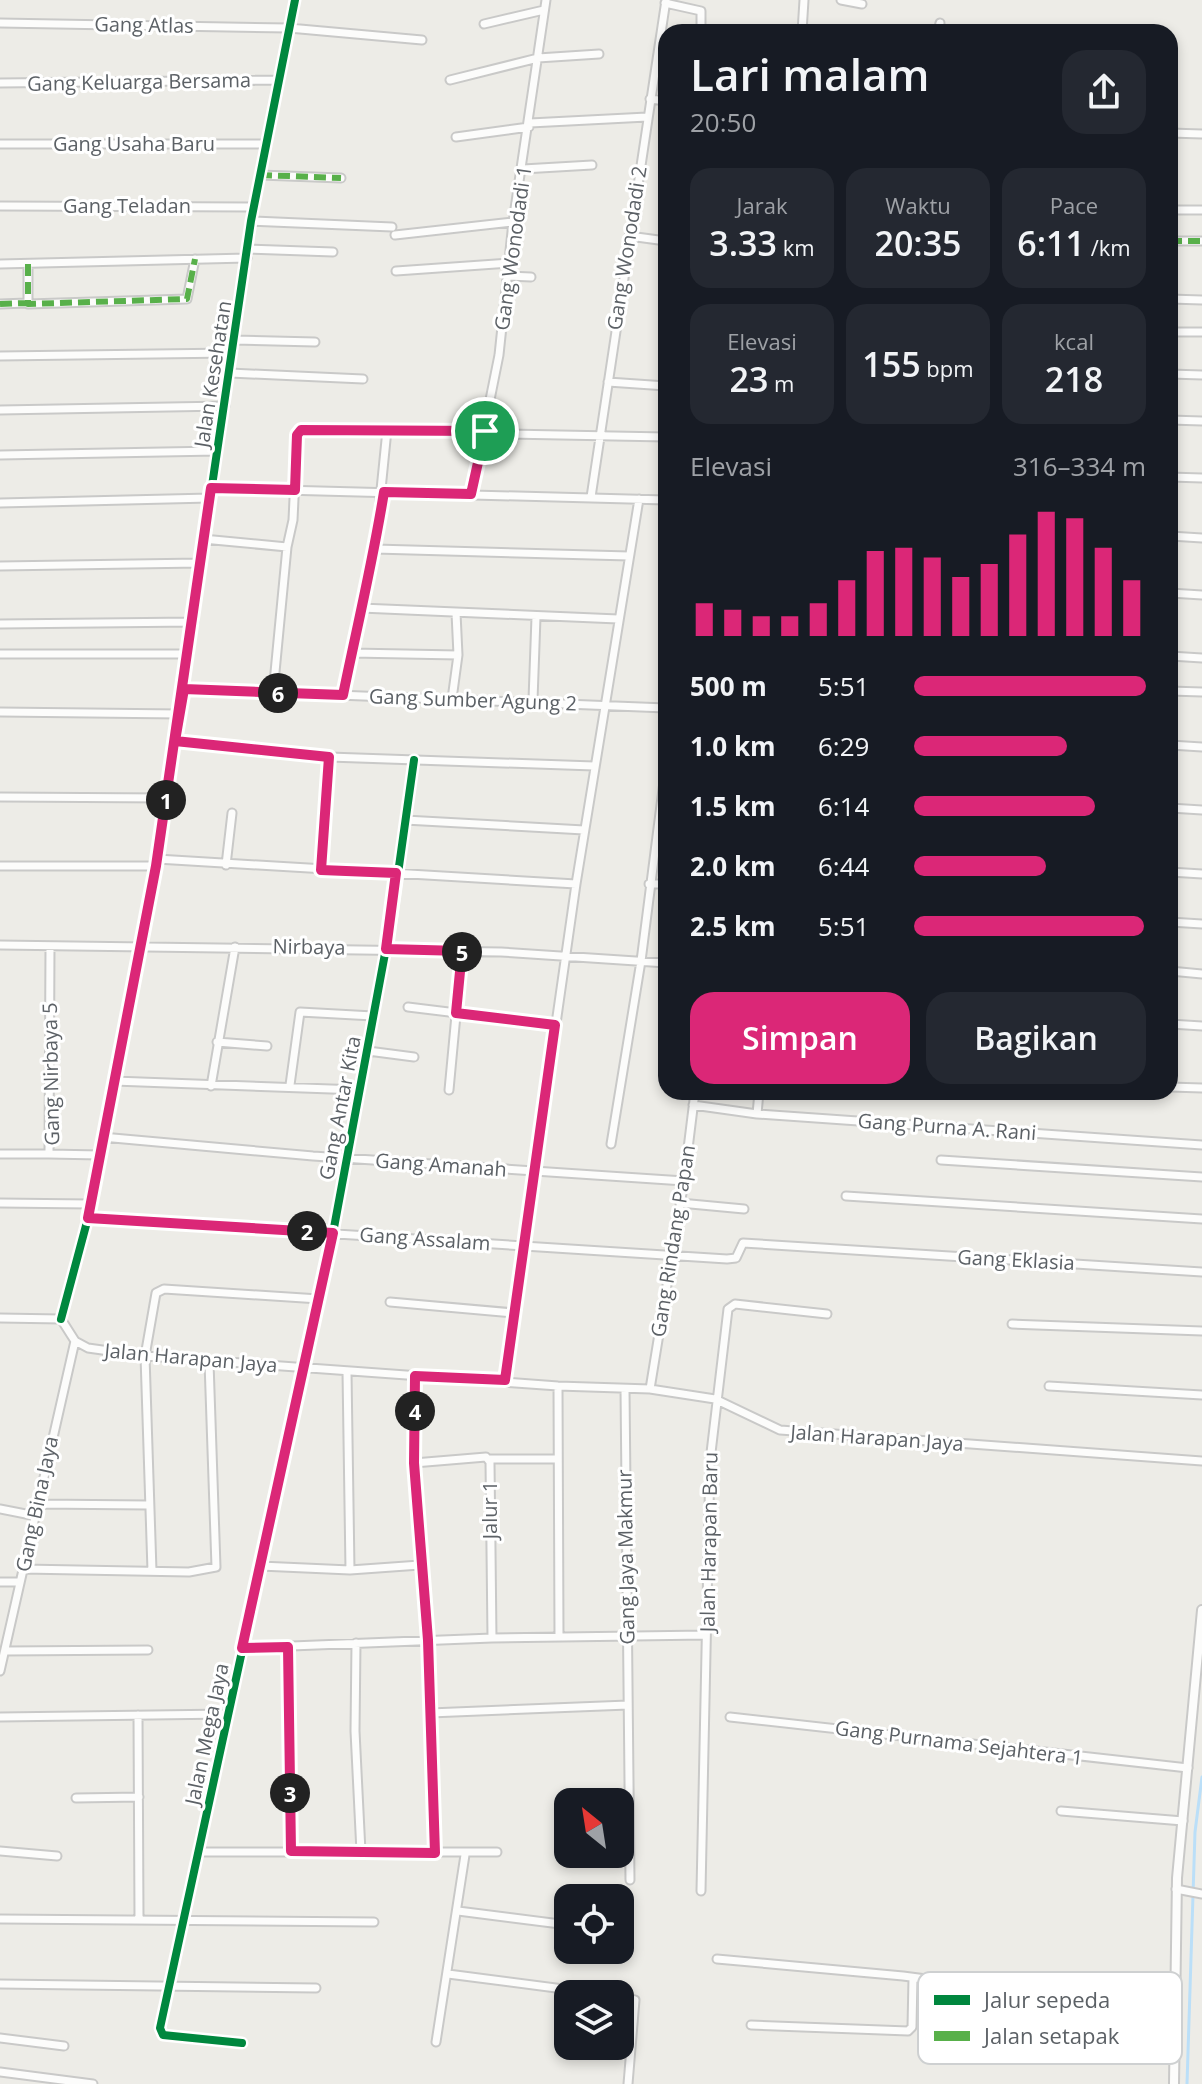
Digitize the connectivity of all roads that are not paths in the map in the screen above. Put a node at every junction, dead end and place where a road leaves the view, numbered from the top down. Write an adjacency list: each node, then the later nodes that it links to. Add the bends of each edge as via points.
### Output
1 (295, 0): 13 (street, Jalan Kesehatan)
2 (546, 0): 7 (street, Gang Wonodadi 1)
3 (804, 0): 12 (street)
4 (841, 0): 6 (street)
5 (665, 1): 10 (street, Gang Wonodadi 2); 11 (street, via 701,11)
6 (862, 4)
7 (544, 10): 9 (street); 18 (street, Gang Wonodadi 1)
8 (0, 23): 13 (street, Gang Atlas)
9 (484, 24)
10 (661, 24)
11 (701, 24)
12 (802, 24)
13 (289, 28): 14 (street, Gang Atlas); 19 (street, Jalan Kesehatan)
14 (422, 40)
15 (658, 40): 16 (street, Gang Wonodadi 2)
16 (656, 51): 22 (street, Gang Wonodadi 2)
17 (599, 54): 18 (street)
18 (538, 58): 20 (street); 25 (street, Gang Wonodadi 1)
19 (278, 80): 21 (street, Gang Keluarga Bersama); 30 (street, Jalan Kesehatan)
20 (450, 80)
21 (0, 83)
22 (650, 99): 23 (street); 24 (street, Gang Wonodadi 2)
23 (658, 100)
24 (647, 117): 25 (street); 41 (street, Gang Wonodadi 2)
25 (530, 125): 28 (street); 32 (street, Gang Wonodadi 1)
26 (1178, 133): 27 (street)
27 (1202, 134)
28 (456, 137)
29 (0, 144): 30 (street, Gang Usaha Baru)
30 (267, 144): 33 (street, Jalan Kesehatan)
31 (592, 165): 32 (street)
32 (523, 169): 40 (street, Gang Wonodadi 1)
33 (260, 175): 34 (street); 36 (street, Jalan Kesehatan)
34 (341, 178)
35 (0, 206): 36 (street, Gang Teladan)
36 (253, 207): 39 (street, Jalan Kesehatan)
37 (1178, 210): 38 (street)
38 (1202, 210)
39 (251, 221): 40 (street, via 394,231); 46 (street, Jalan Kesehatan)
40 (513, 222): 48 (street, Gang Wonodadi 1)
41 (629, 236): 42 (street); 68 (street, Gang Wonodadi 2)
42 (658, 240)
43 (1178, 241): 44 (street)
44 (1202, 241)
45 (333, 252): 46 (street)
46 (247, 253): 47 (street); 60 (street, Jalan Kesehatan)
47 (195, 259): 50 (street); 56 (street, via 185,301)
48 (510, 263): 51 (street); 52 (street, Gang Wonodadi 1)
49 (0, 264): 50 (street)
50 (28, 264): 56 (street)
51 (396, 271)
52 (508, 276): 53 (street); 75 (street, Gang Wonodadi 1)
53 (531, 277)
54 (1178, 299): 55 (street)
55 (1202, 300)
56 (27, 303): 57 (street)
57 (0, 304)
58 (1178, 332): 59 (street)
59 (1202, 332)
60 (233, 340): 61 (street); 62 (street, Jalan Kesehatan)
61 (315, 342)
62 (232, 353): 63 (street); 64 (street, Jalan Kesehatan)
63 (0, 356)
64 (230, 373): 67 (street); 70 (street, Jalan Kesehatan)
65 (1178, 374): 66 (street)
66 (1202, 375)
67 (363, 379)
68 (608, 382): 69 (street); 77 (street, Gang Wonodadi 2)
69 (658, 385)
70 (225, 406): 71 (street); 78 (street, Jalan Kesehatan)
71 (0, 410)
72 (1178, 420): 73 (street)
73 (1202, 421)
74 (387, 430): 75 (street); 83 (street, via 299,431); 84 (street)
75 (485, 431): 77 (street); 85 (street, Gang Wonodadi 1)
76 (658, 437): 77 (street)
77 (601, 438): 86 (street, Gang Wonodadi 2)
78 (217, 451): 79 (street); 82 (street, Jalan Kesehatan)
79 (0, 455)
80 (1178, 477): 81 (street)
81 (1202, 478)
82 (211, 488): 83 (street); 87 (street, Jalan Kesehatan)
83 (295, 490): 84 (street); 94 (street)
84 (384, 492): 85 (street); 95 (street)
85 (471, 494): 86 (street)
86 (591, 497): 88 (street)
87 (210, 498): 90 (street); 93 (street, Jalan Kesehatan)
88 (639, 499): 89 (street); 96 (street)
89 (658, 500)
90 (0, 503)
91 (1178, 536): 92 (street)
92 (1202, 538)
93 (203, 539): 94 (street); 97 (street, Jalan Kesehatan)
94 (287, 547): 116 (street)
95 (375, 549): 96 (street); 101 (street)
96 (629, 556): 104 (street)
97 (200, 563): 98 (street); 105 (street, Jalan Kesehatan)
98 (0, 566)
99 (1178, 594): 100 (street)
100 (1202, 595)
101 (361, 608): 102 (street); 107 (street)
102 (456, 613): 103 (street); 110 (street)
103 (536, 617): 104 (street); 119 (street)
104 (618, 619): 120 (street)
105 (194, 622): 106 (street); 109 (street, Jalan Kesehatan)
106 (0, 624)
107 (352, 653): 110 (street); 117 (street)
108 (0, 654): 109 (street)
109 (189, 654): 113 (street, Jalan Kesehatan)
110 (458, 655): 118 (street)
111 (1178, 656): 112 (street)
112 (1202, 658)
113 (184, 689): 116 (street, Gang Sumber Agung 2); 123 (street, Jalan Kesehatan)
114 (1178, 691): 115 (street)
115 (1202, 692)
116 (273, 693): 117 (street, Gang Sumber Agung 2)
117 (343, 695): 118 (street, Gang Sumber Agung 2)
118 (452, 699): 119 (street, Gang Sumber Agung 2)
119 (533, 700): 120 (street, Gang Sumber Agung 2)
120 (604, 705): 121 (street, Gang Sumber Agung 2); 129 (street)
121 (658, 708)
122 (0, 712): 123 (street)
123 (180, 714): 124 (street, Jalan Kesehatan)
124 (175, 741): 127 (street); 131 (street, Jalan Kesehatan)
125 (1178, 746): 126 (street)
126 (1202, 747)
127 (329, 757): 128 (street); 143 (street)
128 (414, 760): 129 (street); 135 (street, Gang Antar Kita)
129 (594, 766): 137 (street)
130 (0, 797): 131 (street)
131 (167, 798): 140 (street, Jalan Kesehatan)
132 (1178, 808): 133 (street)
133 (1202, 810)
134 (232, 813): 141 (street)
135 (405, 820): 137 (street); 145 (street, Gang Antar Kita)
136 (658, 827): 138 (street)
137 (584, 830): 147 (street)
138 (654, 853): 139 (street); 148 (street)
139 (658, 853)
140 (157, 863): 141 (street); 142 (street); 154 (street, Jalan Kesehatan)
141 (226, 865): 143 (street)
142 (0, 866)
143 (321, 870): 145 (street)
144 (1178, 872): 146 (street)
145 (396, 873): 147 (street); 156 (street, Gang Antar Kita)
146 (1202, 874)
147 (576, 884): 158 (street)
148 (649, 884): 149 (street); 159 (street)
149 (658, 884)
150 (1178, 922): 151 (street)
151 (1202, 924)
152 (0, 945): 153 (street, Nirbaya)
153 (50, 946): 154 (street, Nirbaya); 188 (street, Gang Nirbaya 5)
154 (141, 946): 155 (street, Nirbaya); 173 (street, Jalan Kesehatan)
155 (235, 947): 156 (street, Nirbaya); 169 (street)
156 (386, 949): 157 (street, Nirbaya); 165 (street, Gang Antar Kita)
157 (462, 951): 158 (street, Nirbaya); 164 (street)
158 (565, 954): 159 (street, Nirbaya); 167 (street)
159 (641, 961): 160 (street, Nirbaya); 185 (street)
160 (658, 962)
161 (1178, 972): 162 (street)
162 (1202, 974)
163 (408, 1007): 164 (street)
164 (456, 1013): 167 (street); 179 (street)
165 (373, 1016): 171 (street, Gang Antar Kita); 174 (street, via 300,1012)
166 (1178, 1024): 168 (street)
167 (555, 1025): 192 (street)
168 (1202, 1026)
169 (217, 1042): 170 (street); 175 (street)
170 (267, 1046)
171 (368, 1051): 172 (street); 178 (street, Gang Antar Kita)
172 (414, 1057)
173 (114, 1081): 175 (street); 184 (street, Jalan Kesehatan)
174 (290, 1085): 175 (street); 178 (street)
175 (211, 1086)
176 (1178, 1087): 177 (street)
177 (1202, 1088)
178 (359, 1090): 190 (street, Gang Antar Kita)
179 (449, 1090)
180 (694, 1100): 182 (street, Gang Rindang Papan)
181 (758, 1100): 183 (street)
182 (693, 1105): 183 (street, Gang Purna A. Rani); 194 (street, Gang Rindang Papan)
183 (757, 1114): 186 (street, Gang Purna A. Rani)
184 (102, 1137): 189 (street, Jalan Kesehatan); 190 (street, Gang Amanah)
185 (611, 1144)
186 (1202, 1145)
187 (0, 1154): 188 (street)
188 (49, 1154): 189 (street, Gang Nirbaya 5)
189 (100, 1155): 198 (street, Jalan Kesehatan)
190 (346, 1159): 192 (street, Gang Amanah); 202 (street, Gang Antar Kita)
191 (941, 1160): 193 (street)
192 (533, 1172): 194 (street, Gang Amanah); 203 (street)
193 (1202, 1177)
194 (684, 1181): 197 (street, Gang Rindang Papan)
195 (846, 1196): 201 (street)
196 (0, 1203): 198 (street)
197 (680, 1203): 199 (street); 204 (street, Gang Rindang Papan)
198 (90, 1204): 200 (street, Jalan Kesehatan)
199 (744, 1209)
200 (88, 1218): 202 (street, Gang Assalam); 211 (street, Jalan Kesehatan)
201 (1202, 1219)
202 (333, 1233): 203 (street, Gang Assalam); 206 (street, Gang Antar Kita)
203 (522, 1245): 204 (street, Gang Assalam); 208 (street)
204 (671, 1255): 205 (street, Gang Eklasia, via 733,1259 747,1242); 224 (street, Gang Rindang Papan)
205 (1202, 1272)
206 (319, 1299): 215 (street, via 164,1289 156,1293); 217 (street, Gang Antar Kita)
207 (390, 1302): 208 (street)
208 (514, 1313): 220 (street)
209 (827, 1314): 226 (street, Jalan Harapan Baru, via 730,1306)
210 (0, 1318): 211 (street)
211 (61, 1319): 214 (street)
212 (1012, 1324): 213 (street)
213 (1202, 1331)
214 (75, 1341): 215 (street, Jalan Harapan Jaya, via 88,1348); 231 (street, Gang Bina Jaya)
215 (145, 1356): 216 (street, Jalan Harapan Jaya); 232 (street)
216 (209, 1362): 217 (street, Jalan Harapan Jaya); 239 (street, via 216,1567)
217 (304, 1367): 218 (street, Jalan Harapan Jaya); 236 (street, Jalan Mega Jaya)
218 (347, 1372): 219 (street, Jalan Harapan Jaya); 238 (street)
219 (415, 1376): 220 (street, Jalan Harapan Jaya); 230 (street)
220 (505, 1380): 221 (street, Jalan Harapan Jaya)
221 (558, 1386): 223 (street, Jalan Harapan Jaya); 228 (street)
222 (1049, 1386): 225 (street)
223 (625, 1389): 224 (street, Jalan Harapan Jaya); 246 (street, Gang Jaya Makmur)
224 (650, 1389): 226 (street, Jalan Harapan Jaya)
225 (1202, 1395)
226 (715, 1399): 229 (street, Jalan Harapan Jaya, via 780,1430); 243 (street, Jalan Harapan Baru)
227 (488, 1459): 228 (street); 230 (street, Jalur 1); 245 (street, Jalur 1)
228 (557, 1459): 244 (street)
229 (1202, 1461)
230 (414, 1463): 235 (street)
231 (38, 1504): 232 (street); 234 (street, Gang Bina Jaya)
232 (148, 1505): 239 (street)
233 (0, 1509): 234 (street)
234 (36, 1516): 237 (street, Gang Bina Jaya)
235 (420, 1565): 238 (street); 247 (street)
236 (260, 1566): 238 (street); 250 (street, Jalan Mega Jaya)
237 (23, 1569): 239 (street); 241 (street, Gang Bina Jaya)
238 (350, 1570)
239 (152, 1571)
240 (0, 1582): 241 (street)
241 (20, 1582): 252 (street, Gang Bina Jaya)
242 (1202, 1610): 260 (street)
243 (706, 1635): 246 (street); 275 (street, Jalan Harapan Baru)
244 (559, 1636): 245 (street); 246 (street)
245 (492, 1638): 247 (street)
246 (625, 1638): 254 (street, Gang Jaya Makmur)
247 (428, 1640): 248 (street); 255 (street)
248 (356, 1643): 249 (street); 268 (street)
249 (288, 1647): 250 (street); 266 (street)
250 (242, 1648): 256 (street, Jalan Mega Jaya)
251 (148, 1650): 252 (street)
252 (5, 1651): 253 (street, Gang Bina Jaya)
253 (0, 1668)
254 (628, 1705): 255 (street); 273 (street, Gang Jaya Makmur)
255 (430, 1713): 270 (street)
256 (228, 1714): 257 (street); 267 (street, Jalan Mega Jaya)
257 (138, 1715): 258 (street); 261 (street)
258 (0, 1717)
259 (730, 1717): 260 (street, Gang Purnama Sejahtera 1)
260 (1188, 1768): 264 (street)
261 (139, 1797): 262 (street); 278 (street)
262 (76, 1798)
263 (1061, 1811): 264 (street)
264 (1183, 1821): 274 (street)
265 (0, 1851): 272 (street)
266 (291, 1851): 267 (street); 268 (street)
267 (198, 1852): 280 (street, Jalan Mega Jaya)
268 (361, 1852): 270 (street)
269 (497, 1852): 271 (street)
270 (435, 1853): 271 (street)
271 (465, 1855): 277 (street)
272 (57, 1856)
273 (630, 1880)
274 (1177, 1889): 276 (street); 284 (street)
275 (701, 1891)
276 (1202, 1894)
277 (458, 1911): 282 (street); 285 (street)
278 (139, 1918): 279 (street); 280 (street)
279 (0, 1919)
280 (182, 1920): 281 (street); 289 (street, Jalan Mega Jaya)
281 (374, 1922)
282 (554, 1923)
283 (717, 1959): 286 (street)
284 (1174, 1972)
285 (448, 1974): 292 (street); 296 (street)
286 (913, 1978): 287 (street); 294 (street, via 908,2031)
287 (918, 1979)
288 (0, 1984): 289 (street)
289 (169, 1988): 290 (street); 297 (street, Jalan Mega Jaya, via 163,2035)
290 (300, 1988): 291 (street); 293 (street)
291 (316, 1988)
292 (554, 1988)
293 (300, 1998)
294 (751, 2025)
295 (0, 2038): 298 (street)
296 (436, 2042)
297 (242, 2043)
298 (64, 2046)
299 (630, 2060): 303 (street)
300 (1174, 2064): 304 (street)
301 (0, 2072): 302 (street)
302 (93, 2084)
303 (628, 2084)
304 (1174, 2084)

